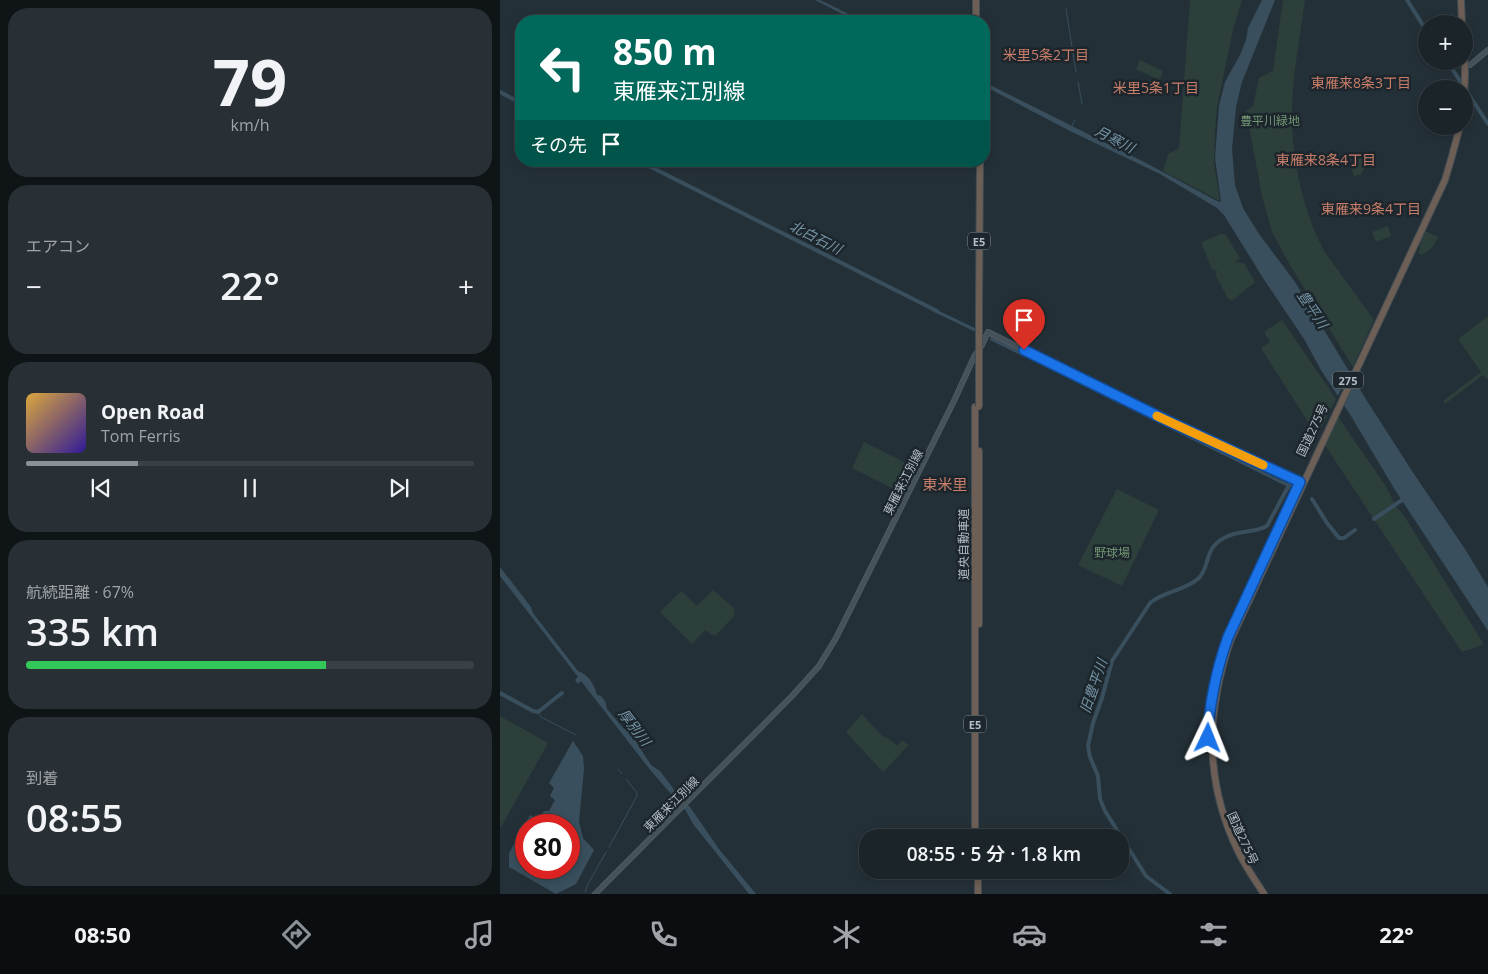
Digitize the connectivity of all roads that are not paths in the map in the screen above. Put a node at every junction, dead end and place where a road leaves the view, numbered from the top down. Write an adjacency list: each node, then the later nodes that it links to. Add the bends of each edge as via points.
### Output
1 (978, 0): 3 (highway)
2 (1461, 0): 4 (highway)
3 (978, 15)
4 (1462, 15)
5 (1488, 52): 6 (main road)
6 (1473, 63)
7 (1456, 135): 9 (highway, 国道275号 / 275, via 1445,180)
8 (978, 167): 10 (highway, 道央自動車道 / E5, bridge)
9 (1302, 483): 12 (main road, 東雁来江別線, via 988,332 827,655 798,690); 14 (highway, 国道275号 / 275, via 1228,637 1214,681 1209,714 1210,762 1220,816 1235,854); 15 (highway, 国道275号 / 275, via 1231,639 1218,681 1213,712 1213,762 1220,808 1238,853)
10 (977, 829)
11 (977, 879): 13 (highway)
12 (595, 894)
13 (977, 894)
14 (1259, 894)
15 (1264, 894)

